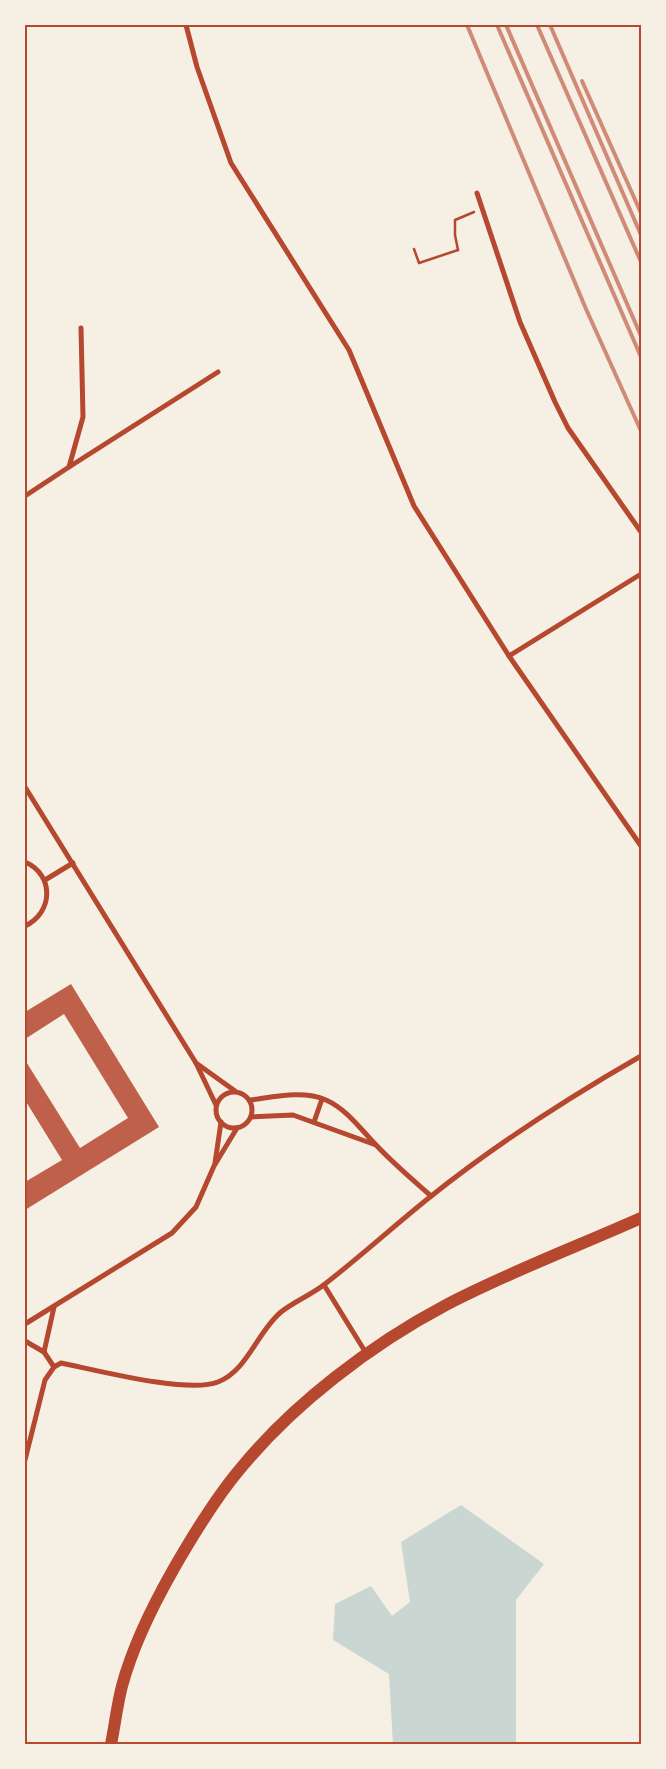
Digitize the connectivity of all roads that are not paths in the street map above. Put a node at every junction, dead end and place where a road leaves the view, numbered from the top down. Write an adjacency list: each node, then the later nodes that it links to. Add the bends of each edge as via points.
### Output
1 (186, 25): 9 (street, via 200,76 232,163 349,350 414,506)
2 (477, 193): 7 (street, via 520,322 568,428)
3 (81, 328): 5 (street, via 83,417)
4 (218, 372): 5 (street)
5 (70, 467): 6 (street)
6 (25, 496)
7 (641, 532)
8 (641, 574): 9 (street)
9 (509, 656): 11 (street)
10 (25, 787): 13 (street)
11 (641, 846)
12 (25, 862): 14 (street, via 37,869)
13 (73, 864): 14 (street); 17 (street)
14 (45, 880): 15 (street, via 47,903 42,914)
15 (25, 926)
16 (641, 1056): 28 (street, via 509,1138)
17 (196, 1063): 18 (street); 21 (street)
18 (235, 1091): 20 (street); 21 (street, via 223,1095)
19 (322, 1099): 20 (street, via 298,1095); 24 (street); 26 (street, via 360,1126)
20 (250, 1100): 22 (street)
21 (216, 1105): 23 (street)
22 (251, 1117): 24 (street, via 294,1115); 25 (street)
23 (221, 1122): 25 (street); 27 (street)
24 (314, 1122): 26 (street)
25 (237, 1128): 27 (street)
26 (376, 1145): 28 (street)
27 (214, 1166): 31 (street, via 196,1208 172,1232)
28 (430, 1196): 30 (street)
29 (641, 1218): 35 (main road, via 446,1305)
30 (324, 1285): 35 (street); 36 (street, via 274,1318 239,1366 217,1382 180,1386 61,1364)
31 (54, 1307): 32 (street); 34 (street)
32 (25, 1324)
33 (25, 1341): 34 (street)
34 (44, 1352): 36 (street)
35 (366, 1354): 38 (main road, via 328,1382 262,1443 201,1522 142,1630 122,1688)
36 (54, 1367): 37 (street, via 45,1380)
37 (25, 1460)
38 (111, 1744)

